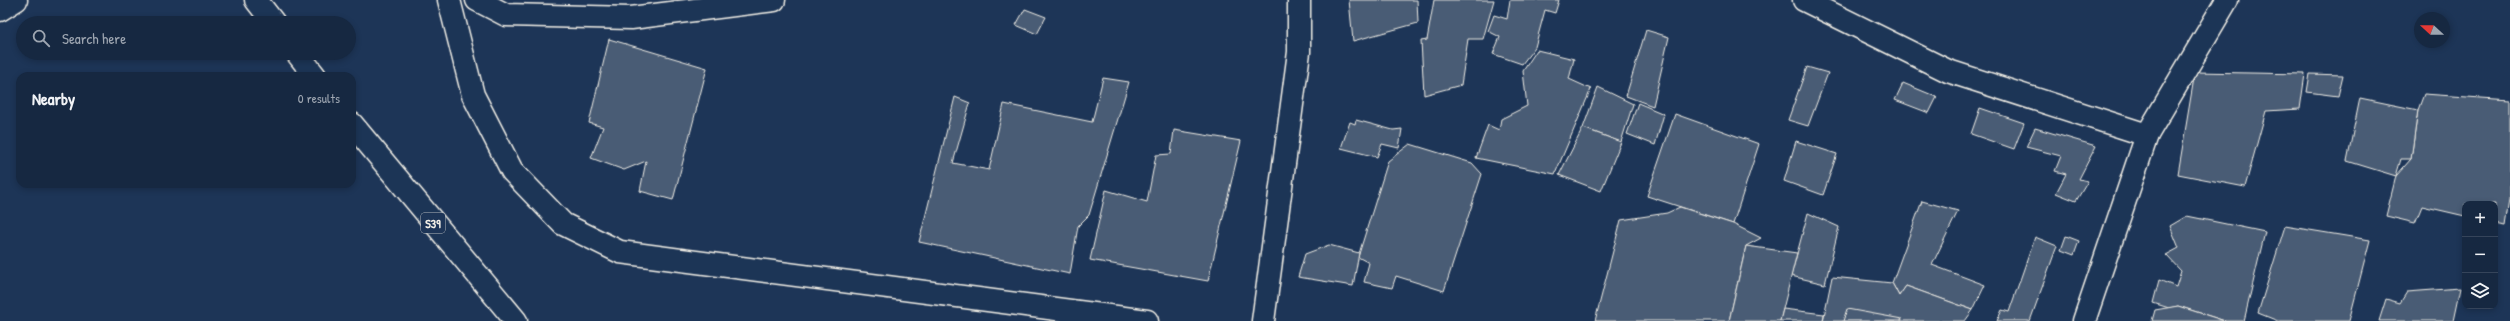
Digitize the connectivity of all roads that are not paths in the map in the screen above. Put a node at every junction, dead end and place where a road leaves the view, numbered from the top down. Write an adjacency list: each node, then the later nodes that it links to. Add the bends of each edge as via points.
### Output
1 (16, 0): 9 (street)
2 (256, 0): 10 (street)
3 (449, 0): 16 (street, via 473,95 512,171 563,224 620,252)
4 (477, 0): 5 (street, via 506,15 631,18)
5 (774, 0)
6 (1299, 0): 17 (street, via 1298,52)
7 (1804, 0): 14 (street, via 1948,71)
8 (2227, 0): 14 (street)
9 (0, 10)
10 (269, 16)
11 (302, 60): 12 (street)
12 (312, 72)
13 (356, 129): 15 (street, S39)
14 (2146, 135): 18 (street)
15 (516, 321)
16 (1146, 321)
17 (1263, 321)
18 (2084, 321)

